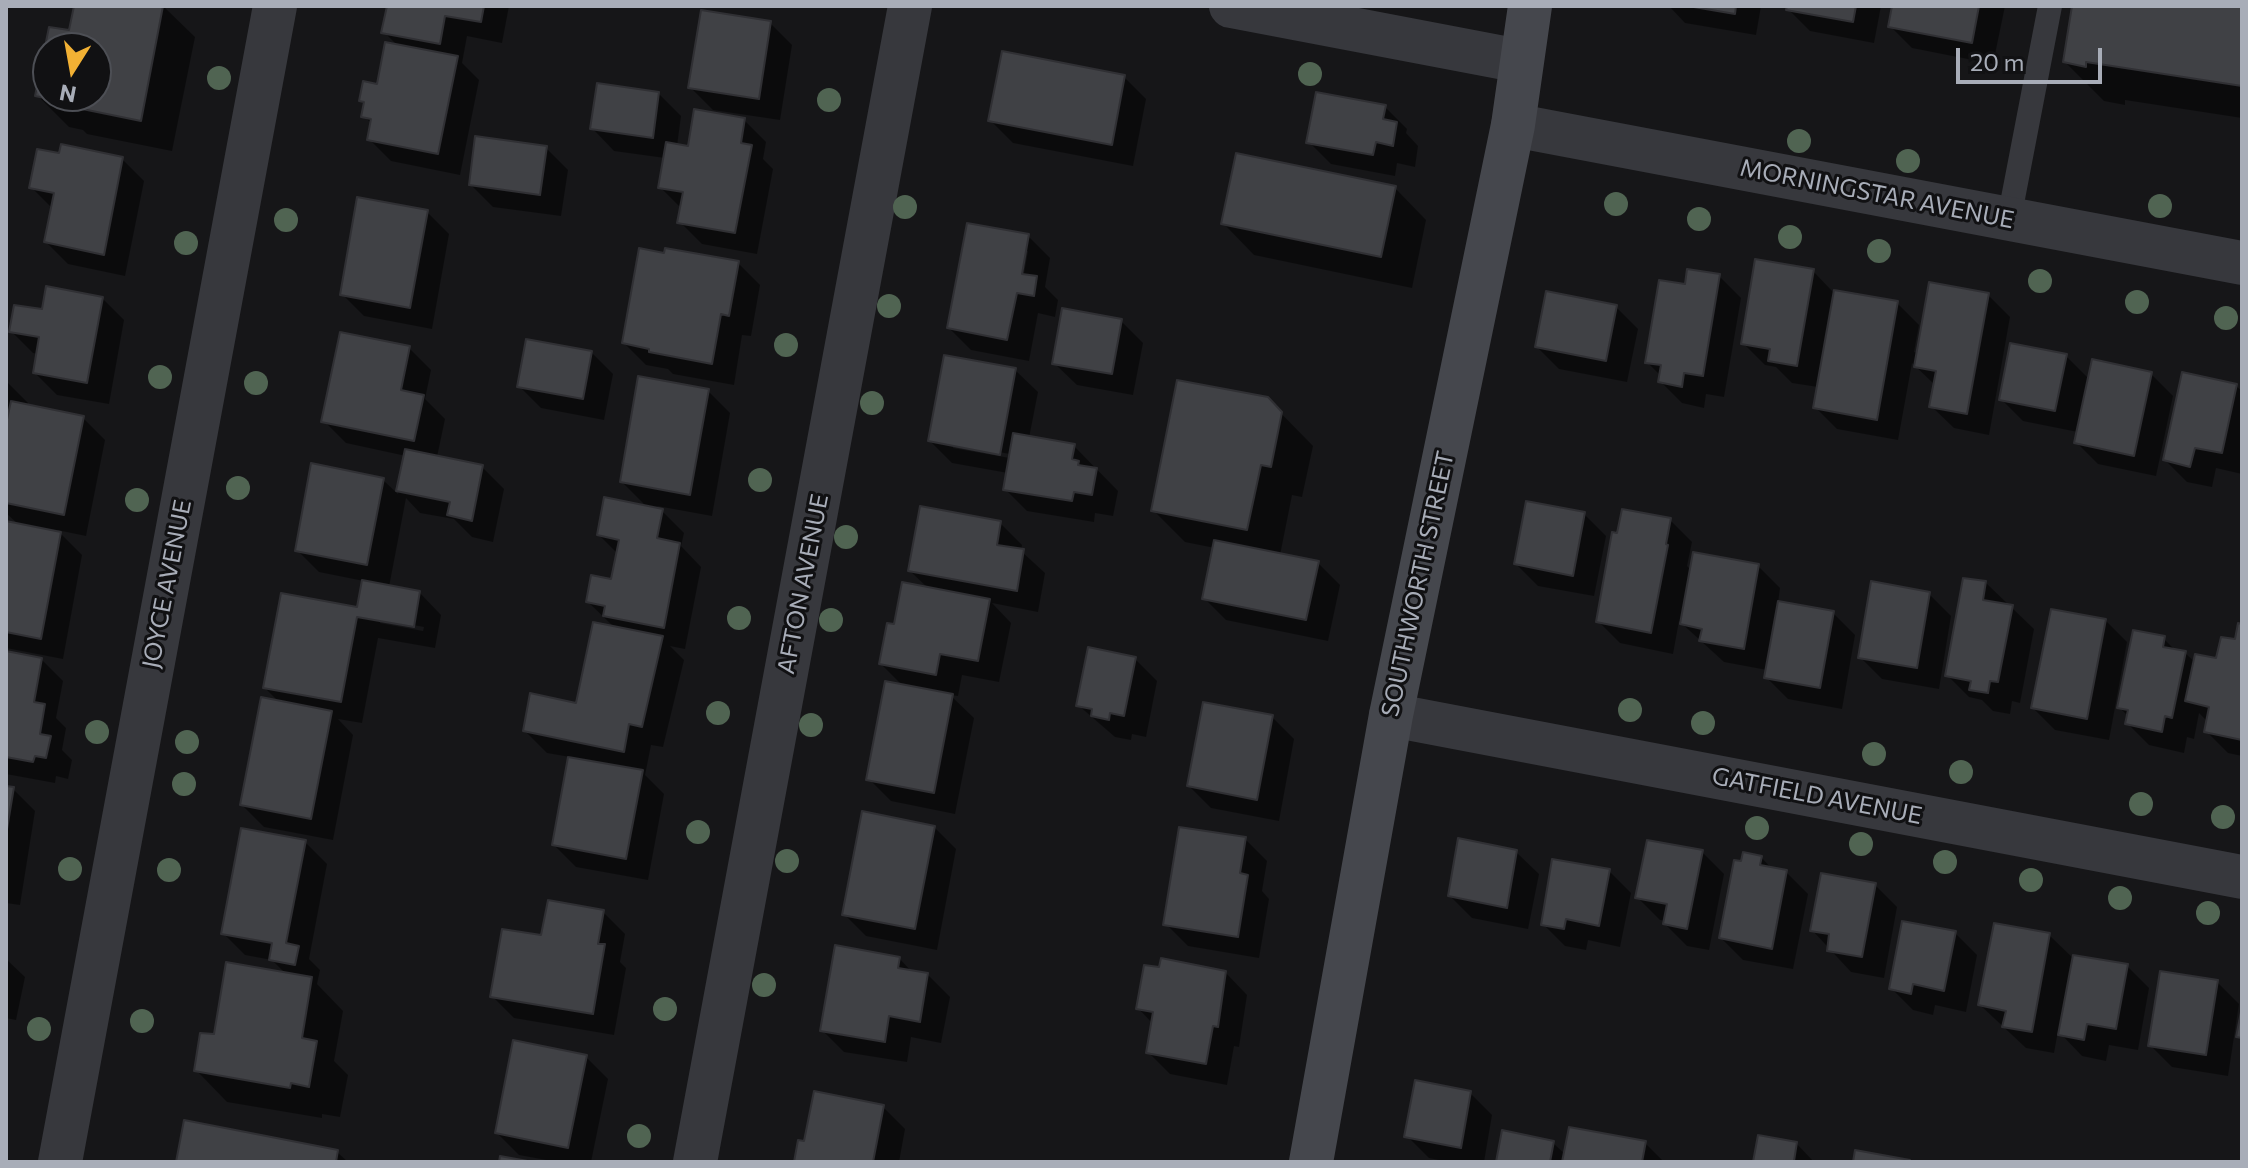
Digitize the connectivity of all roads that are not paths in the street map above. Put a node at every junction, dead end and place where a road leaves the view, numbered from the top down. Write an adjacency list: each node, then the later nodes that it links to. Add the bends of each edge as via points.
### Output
1 (275, 6): 12 (street, JOYCE AVENUE)
2 (910, 6): 13 (street, AFTON AVENUE)
3 (1231, 6): 6 (street)
4 (1530, 6): 6 (main road, SOUTHWORTH STREET)
5 (2050, 6): 8 (lane)
6 (1520, 61): 7 (main road, SOUTHWORTH STREET)
7 (1513, 125): 8 (street, MORNINGSTAR AVENUE); 10 (main road, SOUTHWORTH STREET)
8 (2009, 219): 9 (street, MORNINGSTAR AVENUE)
9 (2242, 263)
10 (1391, 715): 11 (street, GATFIELD AVENUE); 14 (main road, SOUTHWORTH STREET)
11 (2242, 877)
12 (60, 1162)
13 (695, 1162)
14 (1311, 1162)

